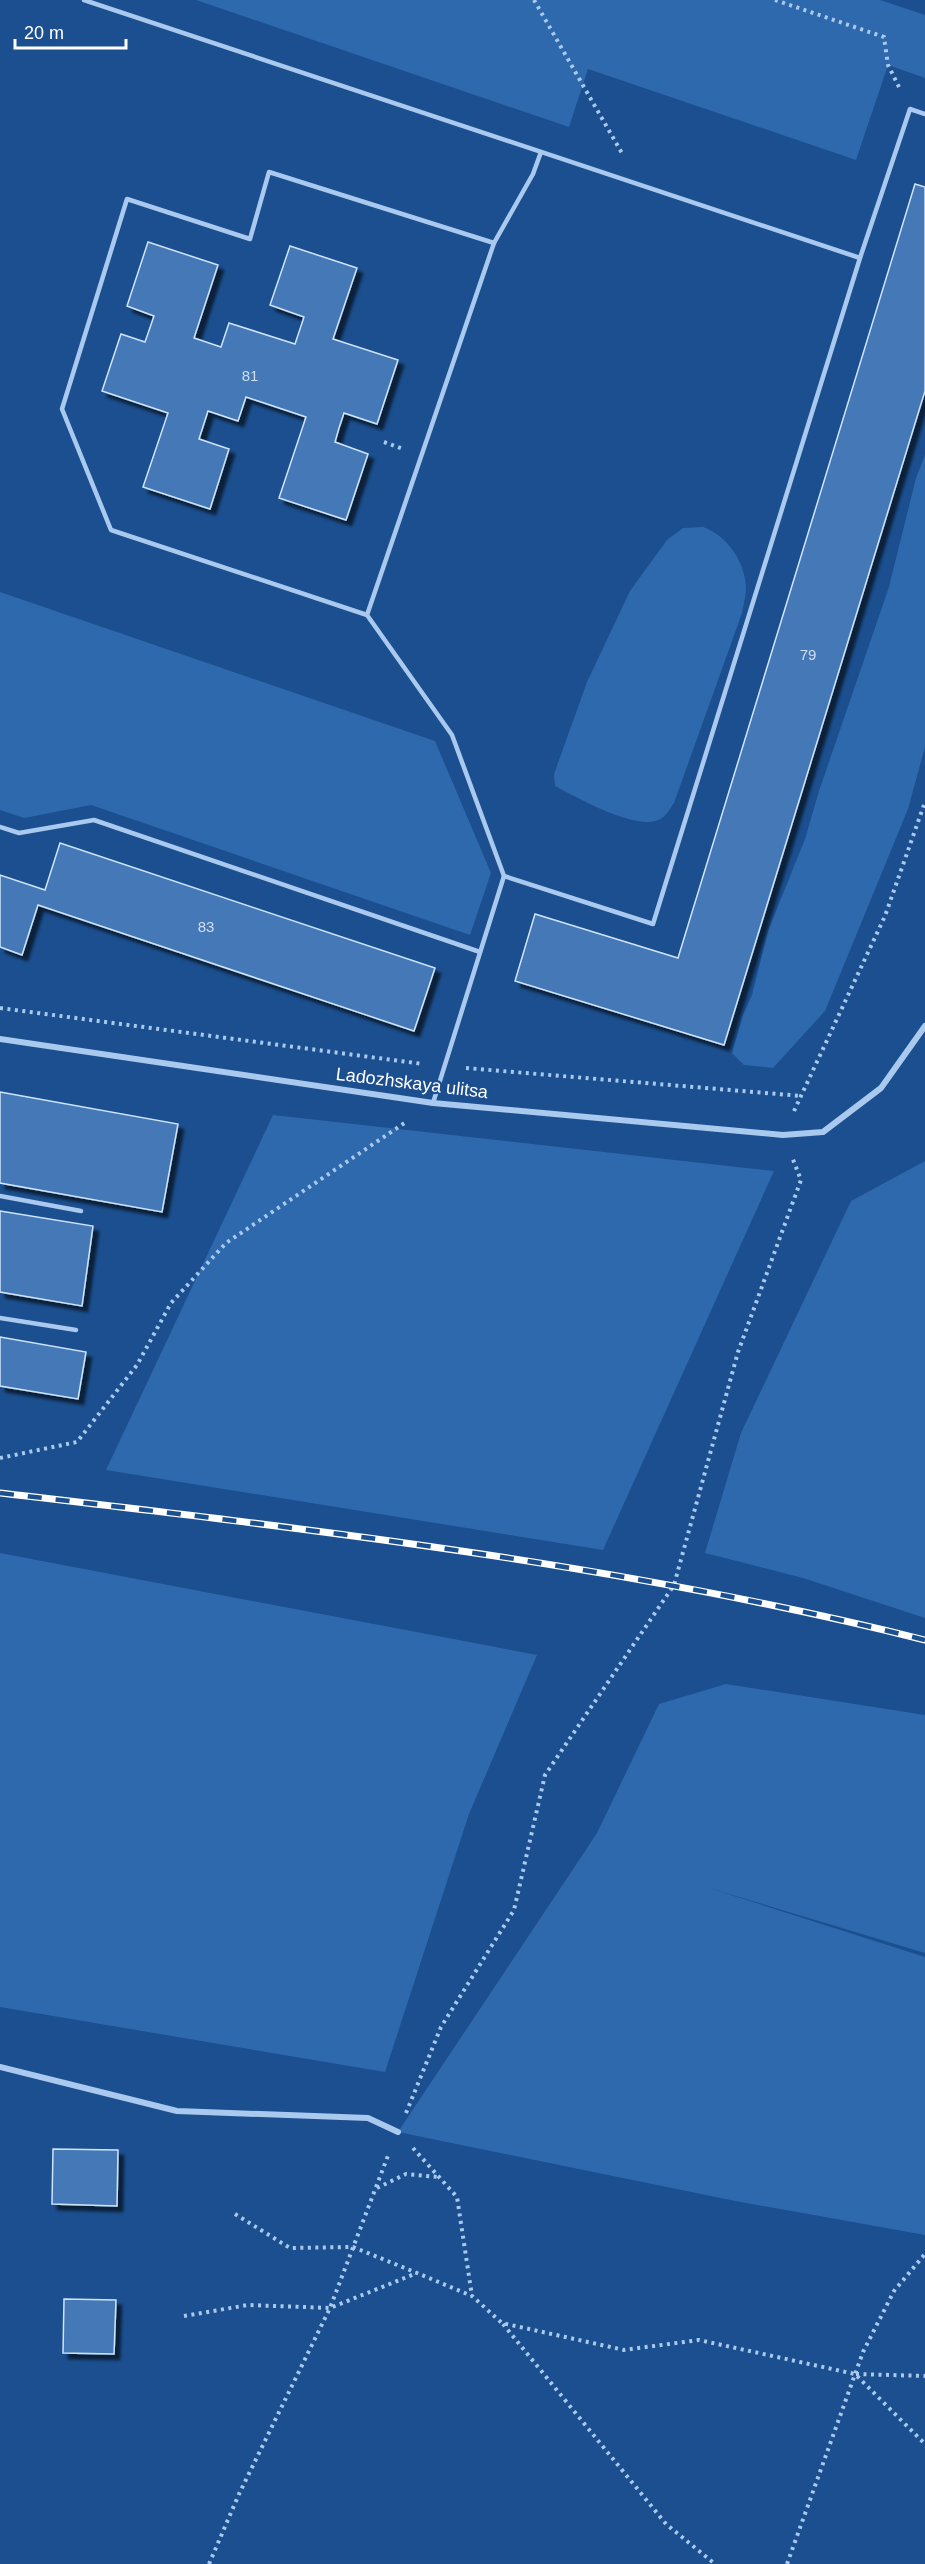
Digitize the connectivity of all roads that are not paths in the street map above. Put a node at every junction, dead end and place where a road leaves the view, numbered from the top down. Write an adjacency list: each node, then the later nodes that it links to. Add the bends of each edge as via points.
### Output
1 (84, 0): 3 (lane)
2 (925, 114): 5 (lane, via 910,109)
3 (541, 152): 4 (lane); 5 (lane)
4 (494, 243): 6 (lane); 6 (lane, via 269,172 250,239 127,199 62,409 111,530)
5 (860, 258): 8 (lane, via 653,924)
6 (367, 615): 8 (lane, via 452,735)
7 (0, 827): 9 (lane, via 19,833 94,820)
8 (504, 876): 9 (lane)
9 (480, 952): 12 (lane)
10 (925, 1027): 12 (street, Ladozhskaya ulitsa, via 881,1088 823,1132 783,1135)
11 (0, 1039): 12 (street, Ladozhskaya ulitsa)
12 (434, 1103)
13 (0, 1196): 14 (lane)
14 (81, 1211)
15 (0, 1318): 16 (lane)
16 (76, 1330)
17 (0, 2067): 18 (street, via 177,2111 368,2118)
18 (398, 2132)

